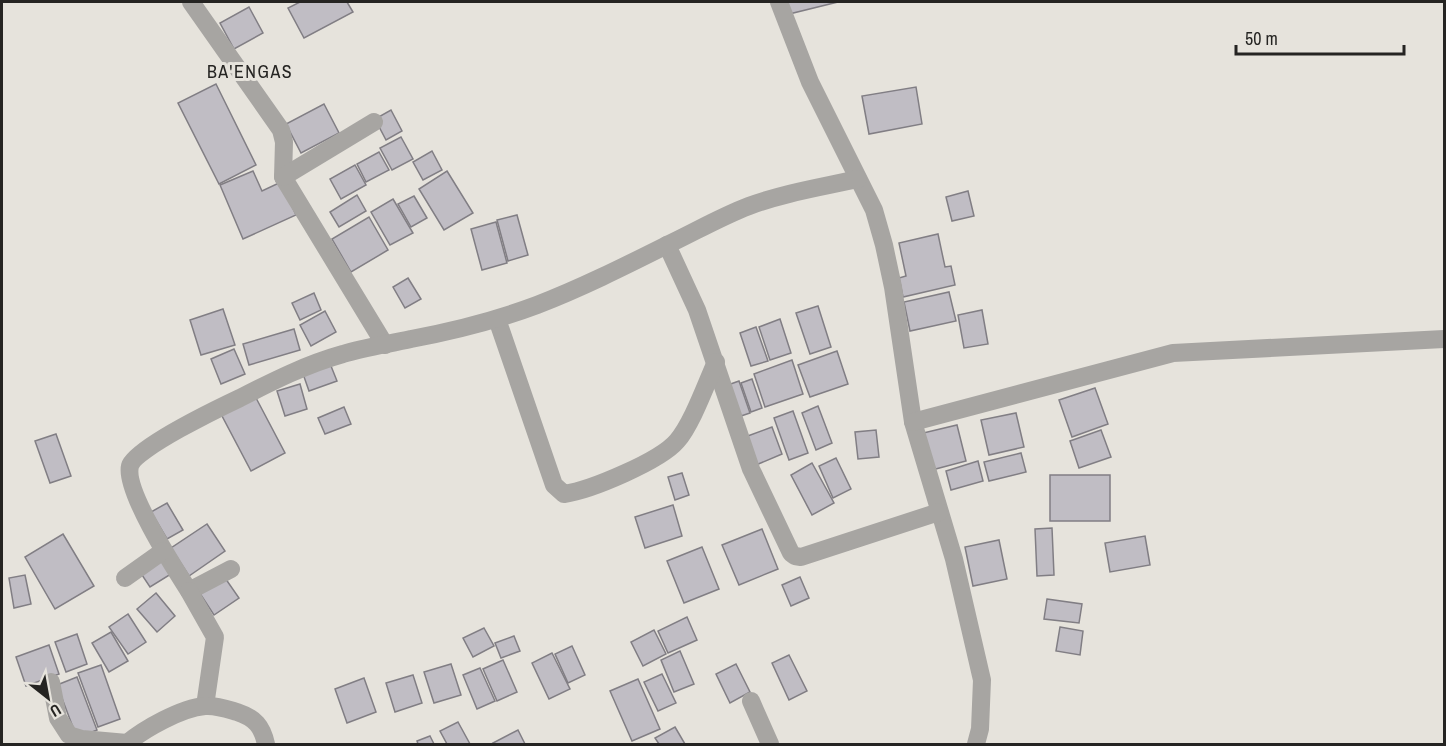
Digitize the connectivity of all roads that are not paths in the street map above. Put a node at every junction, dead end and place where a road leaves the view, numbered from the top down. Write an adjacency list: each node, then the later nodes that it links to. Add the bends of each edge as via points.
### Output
1 (191, 2): 4 (street, via 281,130)
2 (779, 2): 5 (street, via 810,82)
3 (374, 122): 4 (street)
4 (283, 177): 9 (street)
5 (858, 179): 6 (street, via 751,206); 11 (street, via 874,210 884,245)
6 (667, 245): 7 (street); 10 (street)
7 (497, 319): 9 (street); 10 (street, via 554,485 564,494 636,468 665,452 685,430)
8 (1444, 339): 11 (street, via 1173,353)
9 (385, 345): 13 (street, via 342,354 298,370 216,409 133,460 130,477 135,493)
10 (716, 362): 12 (street, via 751,469 784,542 795,556)
11 (913, 422): 12 (street)
12 (939, 512): 23 (street, via 982,680)
13 (163, 551): 15 (street); 16 (street)
14 (231, 569): 16 (street)
15 (125, 578)
16 (189, 591): 19 (street, via 215,637)
17 (51, 682): 20 (street, via 58,718 69,735)
18 (751, 701): 22 (street)
19 (205, 706): 20 (street, via 179,713); 21 (street, via 223,708 257,721)
20 (127, 744)
21 (266, 744)
22 (770, 744)
23 (976, 744)

